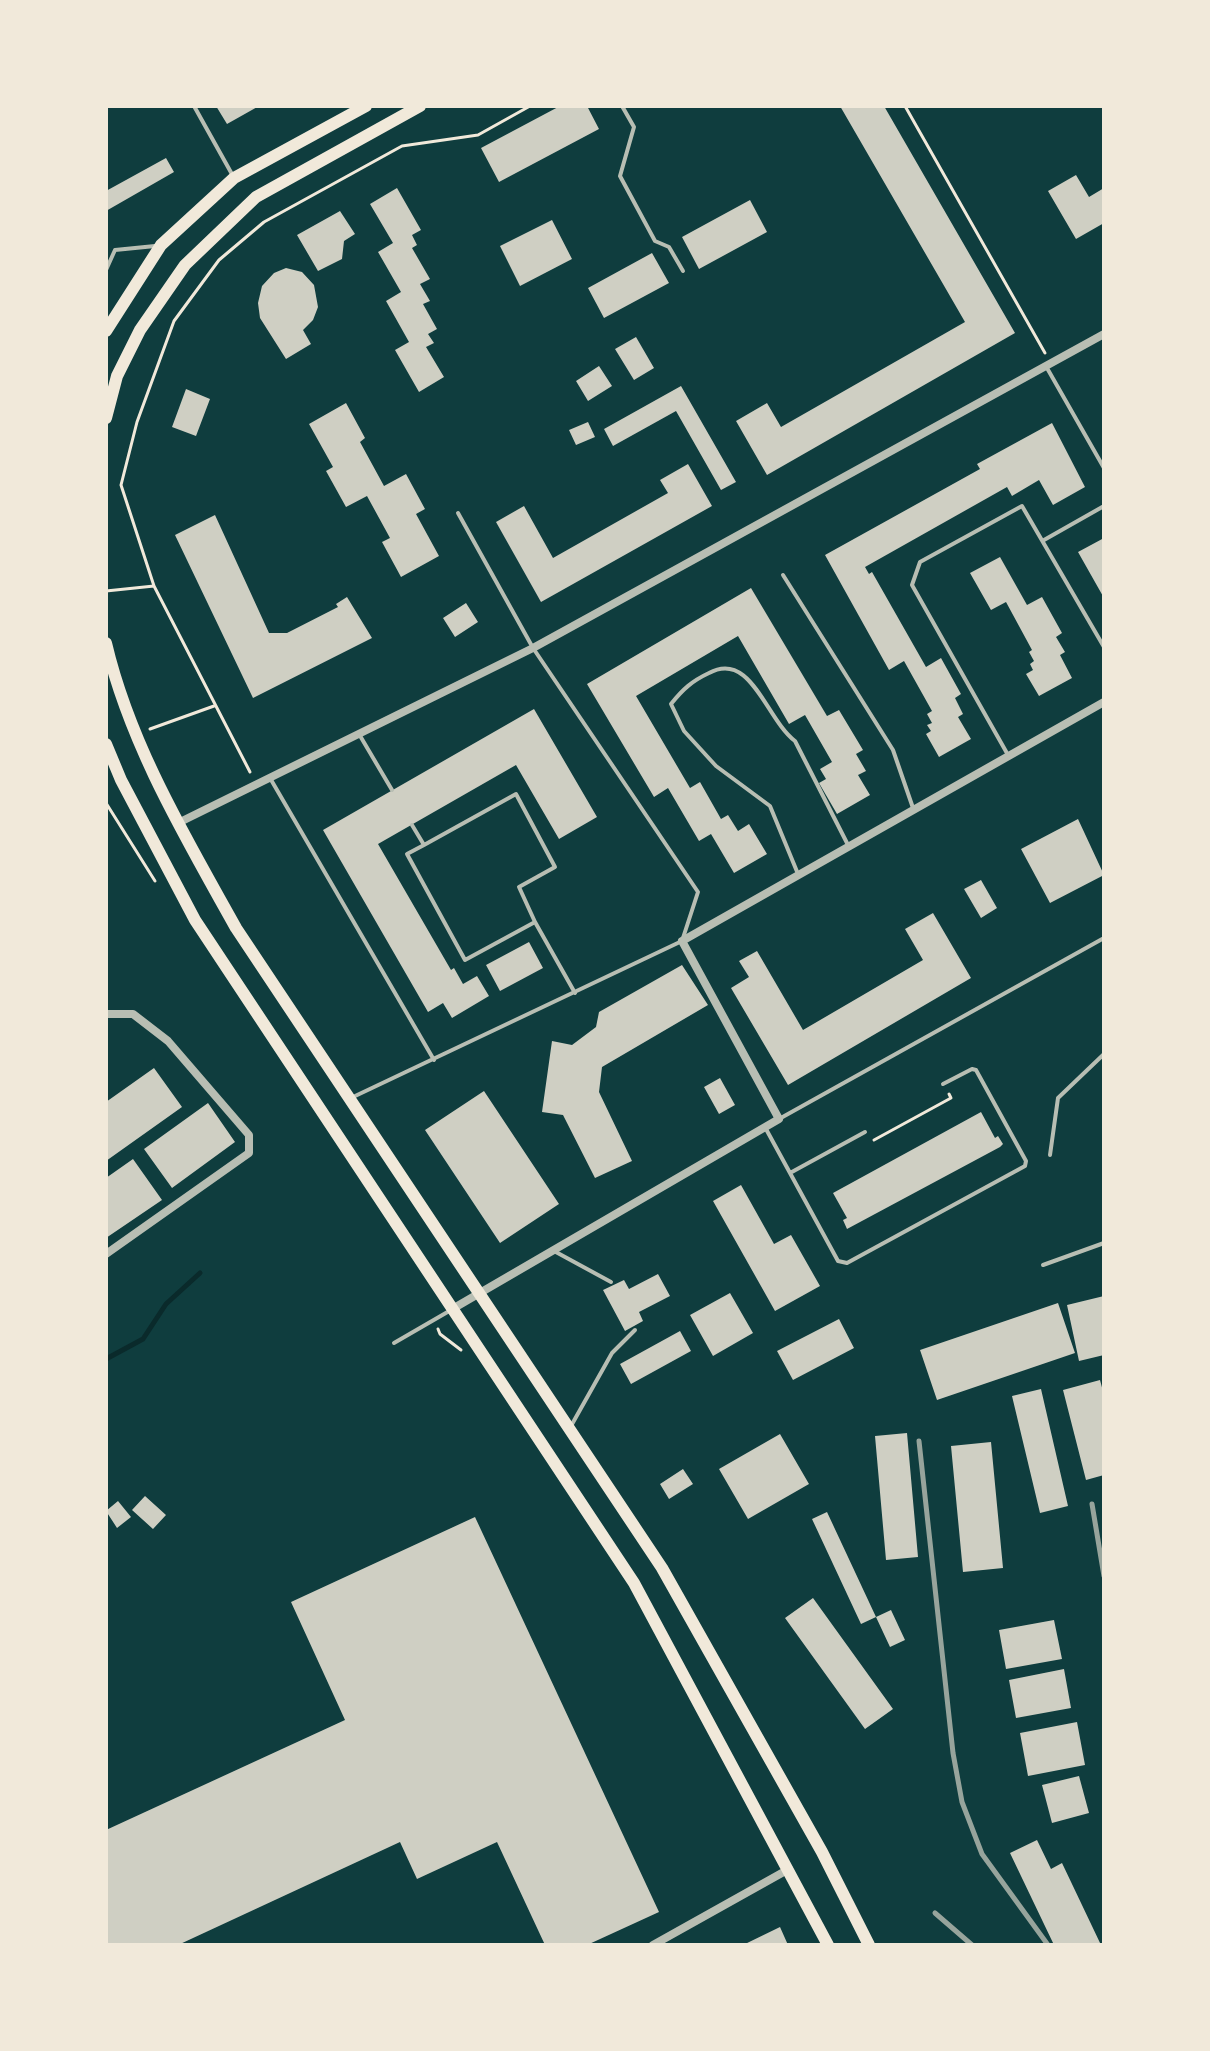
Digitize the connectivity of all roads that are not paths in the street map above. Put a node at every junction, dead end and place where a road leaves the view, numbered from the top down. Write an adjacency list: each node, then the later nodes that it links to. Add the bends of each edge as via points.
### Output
1 (194, 106): 5 (lane)
2 (366, 106): 5 (main road)
3 (420, 106): 12 (main road, via 256,197 185,265 140,330 117,376)
4 (622, 106): 8 (lane, via 634,127 620,176 655,241 669,247)
5 (234, 178): 6 (main road)
6 (161, 245): 7 (lane, via 115,250); 9 (main road)
7 (106, 270)
8 (683, 271)
9 (106, 331)
10 (1104, 334): 11 (street)
11 (1049, 364): 13 (lane); 20 (street)
12 (106, 418)
13 (1104, 468)
14 (1104, 506): 16 (lane)
15 (458, 513): 20 (lane)
16 (1044, 540): 19 (lane); 24 (lane, via 1025,508 1017,507 922,560 912,580)
17 (783, 575): 27 (lane, via 893,750)
18 (107, 646): 28 (main road, via 136,733)
19 (1104, 647)
20 (533, 648): 22 (street); 35 (lane, via 698,892)
21 (1104, 702): 24 (street)
22 (359, 734): 25 (street); 26 (lane)
23 (106, 744): 53 (main road, via 195,920)
24 (1008, 755): 27 (street)
25 (270, 778): 28 (street); 39 (lane)
26 (392, 790)
27 (913, 808): 31 (street)
28 (178, 823): 41 (main road, via 236,928)
29 (412, 825): 30 (lane)
30 (424, 845): 33 (lane, via 407,854 465,960); 33 (lane, via 516,794 555,867 519,887)
31 (849, 845): 32 (street); 32 (lane, via 795,741 781,731 738,668 721,666 687,684 671,704 684,731 716,766 770,806)
32 (798, 874): 35 (street)
33 (535, 922): 36 (lane)
34 (1104, 938): 42 (lane)
35 (682, 941): 36 (lane); 42 (street)
36 (575, 993): 39 (lane)
37 (106, 1014): 49 (street, via 133,1014 168,1041 249,1135 249,1153)
38 (1104, 1054): 45 (lane, via 1058,1098)
39 (434, 1060): 41 (lane)
40 (943, 1084): 46 (lane, via 976,1070 1025,1166 847,1263 838,1261)
41 (350, 1098): 52 (main road)
42 (779, 1119): 43 (street)
43 (765, 1127): 46 (lane); 48 (street)
44 (865, 1132): 46 (lane)
45 (1050, 1155)
46 (790, 1173)
47 (1104, 1243): 50 (lane)
48 (552, 1250): 51 (lane); 52 (street)
49 (106, 1254)
50 (1043, 1265)
51 (611, 1282)
52 (480, 1293): 53 (street); 56 (main road)
53 (454, 1308): 55 (lane); 57 (main road, via 634,1583)
54 (635, 1330): 56 (lane, via 612,1353)
55 (394, 1343)
56 (570, 1428): 60 (main road, via 662,1568)
57 (790, 1868): 58 (street); 59 (main road)
58 (653, 1945)
59 (828, 1945)
60 (869, 1945)

